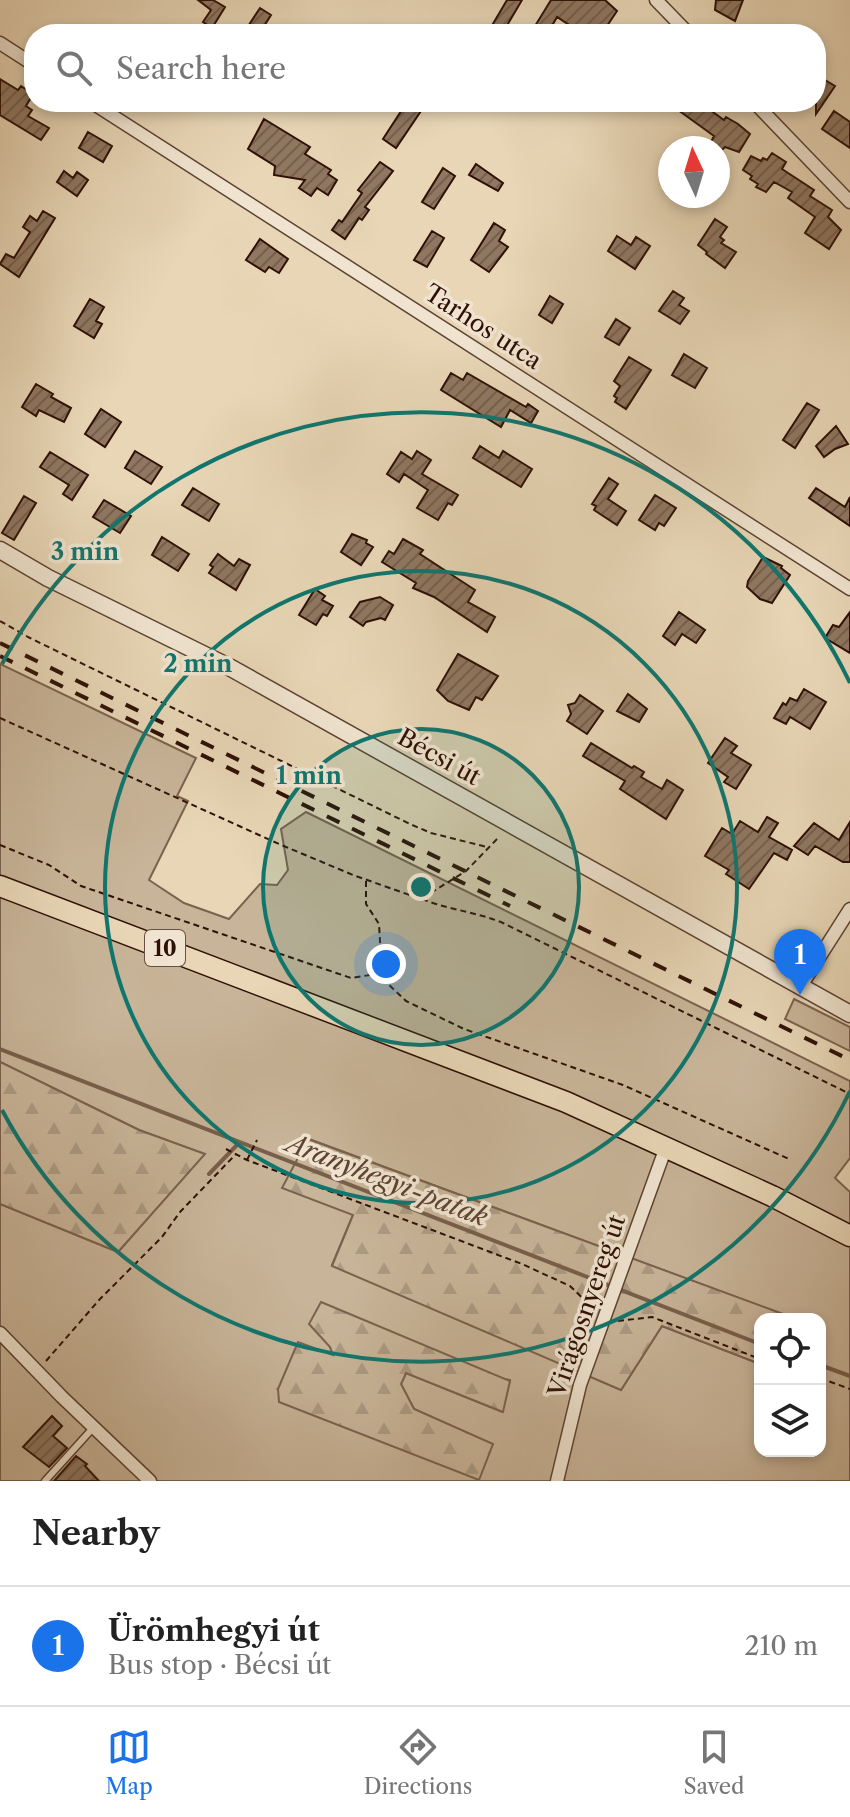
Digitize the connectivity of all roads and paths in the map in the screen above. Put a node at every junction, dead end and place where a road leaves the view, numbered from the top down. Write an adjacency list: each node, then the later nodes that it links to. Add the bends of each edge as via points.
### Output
1 (656, 0): 2 (street)
2 (679, 24)
3 (0, 43): 4 (street)
4 (24, 59)
5 (107, 112): 9 (street, Tarhos utca)
6 (764, 112): 7 (street)
7 (850, 202)
8 (0, 550): 12 (street, Bécsi út, via 231,668)
9 (850, 589)
10 (0, 621): 14 (path, via 410,824)
11 (0, 718): 15 (path)
12 (509, 823): 14 (path); 20 (street, Bécsi út)
13 (0, 845): 19 (path, via 49,865 81,886 351,978 370,975)
14 (490, 847): 17 (path, via 466,871)
15 (366, 879): 17 (path); 19 (path, via 366,904 379,924)
16 (0, 886): 24 (main road, 10, via 566,1102)
17 (421, 899): 22 (path, via 495,920)
18 (850, 909): 20 (street)
19 (381, 958): 28 (path, via 387,983 406,1001 464,1029 623,1085)
20 (801, 986): 21 (street, Bécsi út)
21 (850, 1014)
22 (850, 1094)
23 (257, 1140): 27 (path)
24 (666, 1147): 29 (main road, 10); 30 (street, Virágosnyereg út)
25 (226, 1149): 26 (path)
26 (236, 1153): 27 (path); 33 (path)
27 (248, 1158): 30 (path, via 570,1286)
28 (789, 1159)
29 (850, 1236)
30 (605, 1320): 32 (path, via 652,1317); 39 (street, Virágosnyereg út, via 580,1385)
31 (0, 1333): 33 (street)
32 (754, 1357)
33 (37, 1370): 36 (street)
34 (826, 1380): 35 (path)
35 (850, 1389)
36 (93, 1428): 37 (lane); 38 (street)
37 (45, 1481)
38 (150, 1481)
39 (557, 1481)

